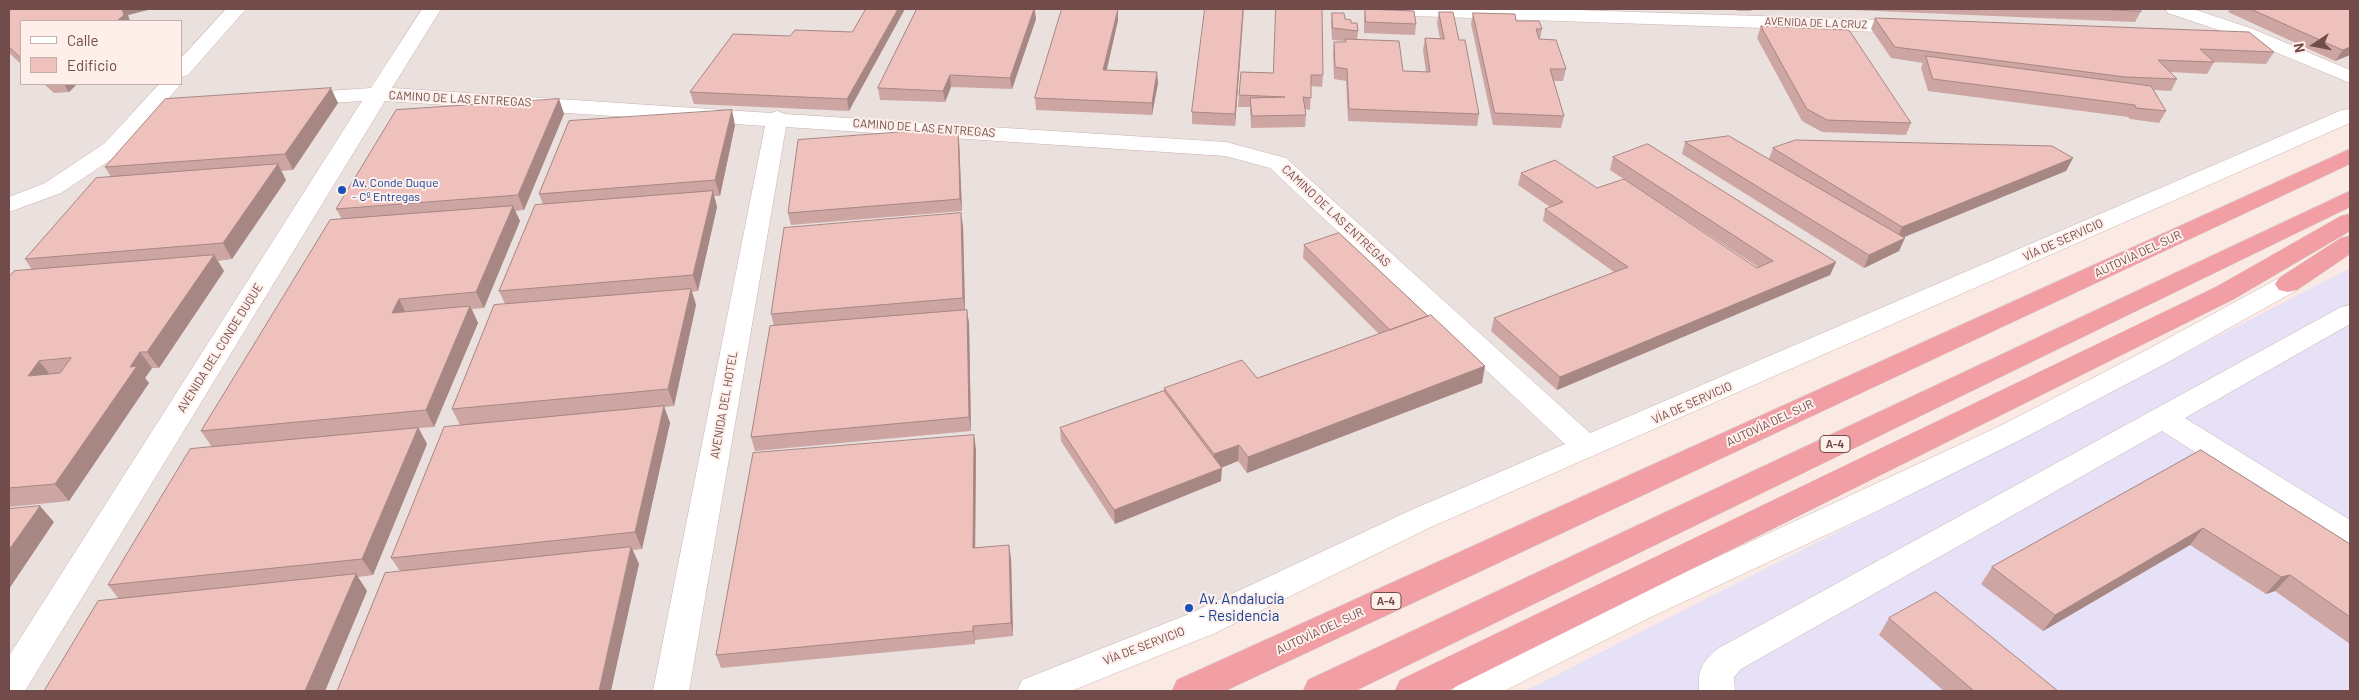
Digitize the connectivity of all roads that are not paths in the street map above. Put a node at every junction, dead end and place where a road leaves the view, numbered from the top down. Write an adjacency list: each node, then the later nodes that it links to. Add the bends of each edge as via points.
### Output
1 (236, 9): 8 (street)
2 (431, 9): 11 (street, AVENIDA DEL CONDE DUQUE)
3 (1386, 9): 5 (street, AVENIDA DE LA CRUZ)
4 (2175, 9): 6 (street)
5 (1927, 27)
6 (2246, 33): 7 (street); 9 (street)
7 (2195, 36)
8 (182, 70)
9 (2350, 77)
10 (169, 85): 14 (street)
11 (378, 94): 12 (street, CAMINO DE LAS ENTREGAS); 16 (street, CAMINO DE LAS ENTREGAS); 27 (street, AVENIDA DEL CONDE DUQUE)
12 (273, 100)
13 (215, 104): 14 (street)
14 (148, 108): 19 (street, via 113,148 53,188)
15 (2350, 115): 25 (street, VÍA DE SERVICIO)
16 (777, 118): 25 (street, CAMINO DE LAS ENTREGAS, via 1226,148 1278,163); 28 (street, AVENIDA DEL HOTEL)
17 (2350, 156): 30 (highway, AUTOVÍA DEL SUR / A-4)
18 (2350, 198): 31 (highway, A-4)
19 (9, 205)
20 (2350, 221): 32 (highway, via 2226,292)
21 (2350, 243): 22 (highway)
22 (2288, 284): 33 (street, via 2194,338 1920,478 1550,649)
23 (2350, 313): 24 (street)
24 (2163, 418): 26 (street); 34 (street, via 1729,658 1716,672)
25 (1588, 448): 29 (street, VÍA DE SERVICIO, via 1420,519 1201,624)
26 (2350, 535)
27 (9, 686)
28 (671, 691)
29 (1035, 691)
30 (1190, 691)
31 (1321, 691)
32 (1413, 691)
33 (1471, 691)
34 (1717, 691)

